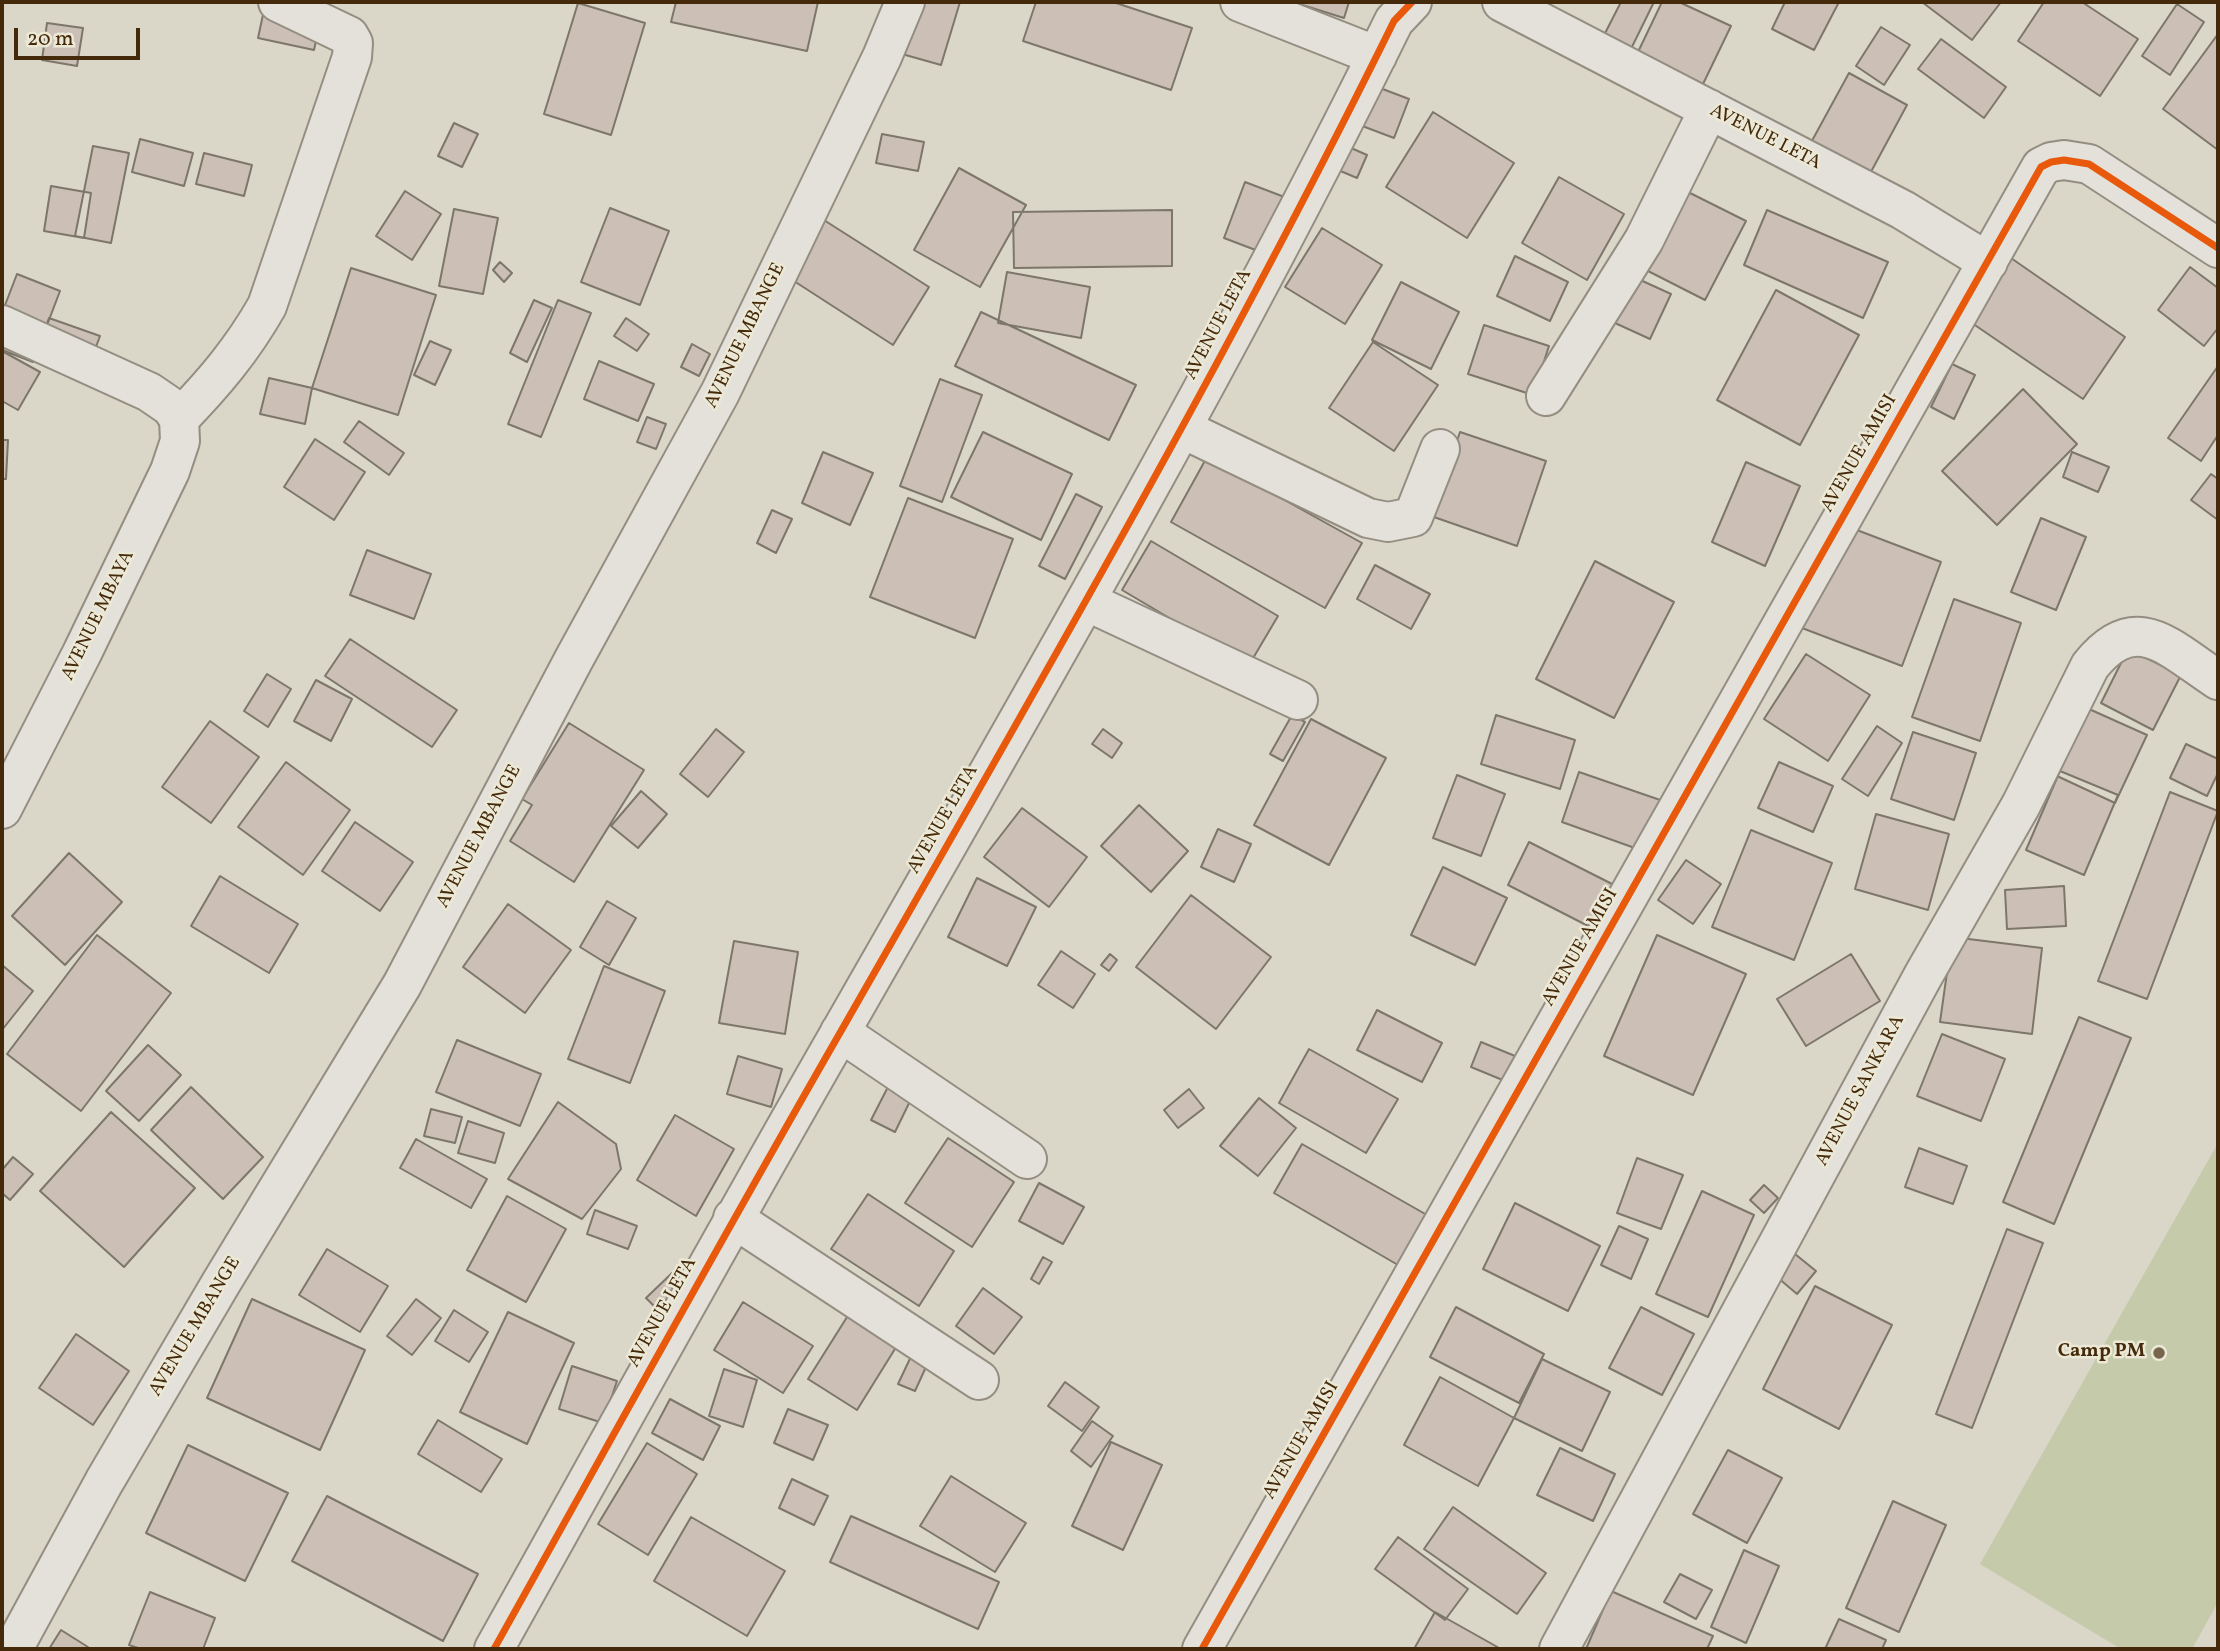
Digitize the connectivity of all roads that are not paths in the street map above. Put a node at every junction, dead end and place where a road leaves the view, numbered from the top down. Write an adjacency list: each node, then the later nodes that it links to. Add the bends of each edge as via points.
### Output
1 (278, 2): 12 (street, via 349,36 352,57 267,306 223,374)
2 (905, 2): 23 (street, AVENUE MBANGE, via 720,393 402,985 207,1306)
3 (1240, 2): 6 (street)
4 (1412, 2): 6 (street, AVENUE LETA, via 1394,21)
5 (1502, 2): 7 (street, AVENUE LETA)
6 (1377, 56): 13 (street, AVENUE LETA)
7 (1709, 109): 9 (street, AVENUE LETA, via 1903,210); 11 (street, via 1644,240)
8 (2218, 248): 9 (street, AVENUE AMISI, via 2089,164 2064,160 2041,167)
9 (1987, 262): 25 (street, AVENUE AMISI)
10 (2, 325): 12 (street, via 149,392 172,407)
11 (1546, 396)
12 (179, 419): 18 (street, AVENUE MBAYA, via 180,441 170,471)
13 (1182, 429): 14 (street, via 1368,518 1388,522 1413,517); 15 (street, AVENUE LETA)
14 (1440, 449)
15 (1088, 602): 17 (street); 19 (street, AVENUE LETA)
16 (2218, 680): 26 (street, AVENUE SANKARA, via 2160,642 2140,635 2120,638 2105,647 2090,666 2021,805 1923,976)
17 (1298, 701)
18 (2, 809)
19 (840, 1032): 20 (street); 21 (street, AVENUE LETA)
20 (1027, 1159)
21 (733, 1218): 22 (street); 24 (street, AVENUE LETA)
22 (979, 1380)
23 (13, 1649)
24 (494, 1649)
25 (1202, 1649)
26 (1559, 1649)

